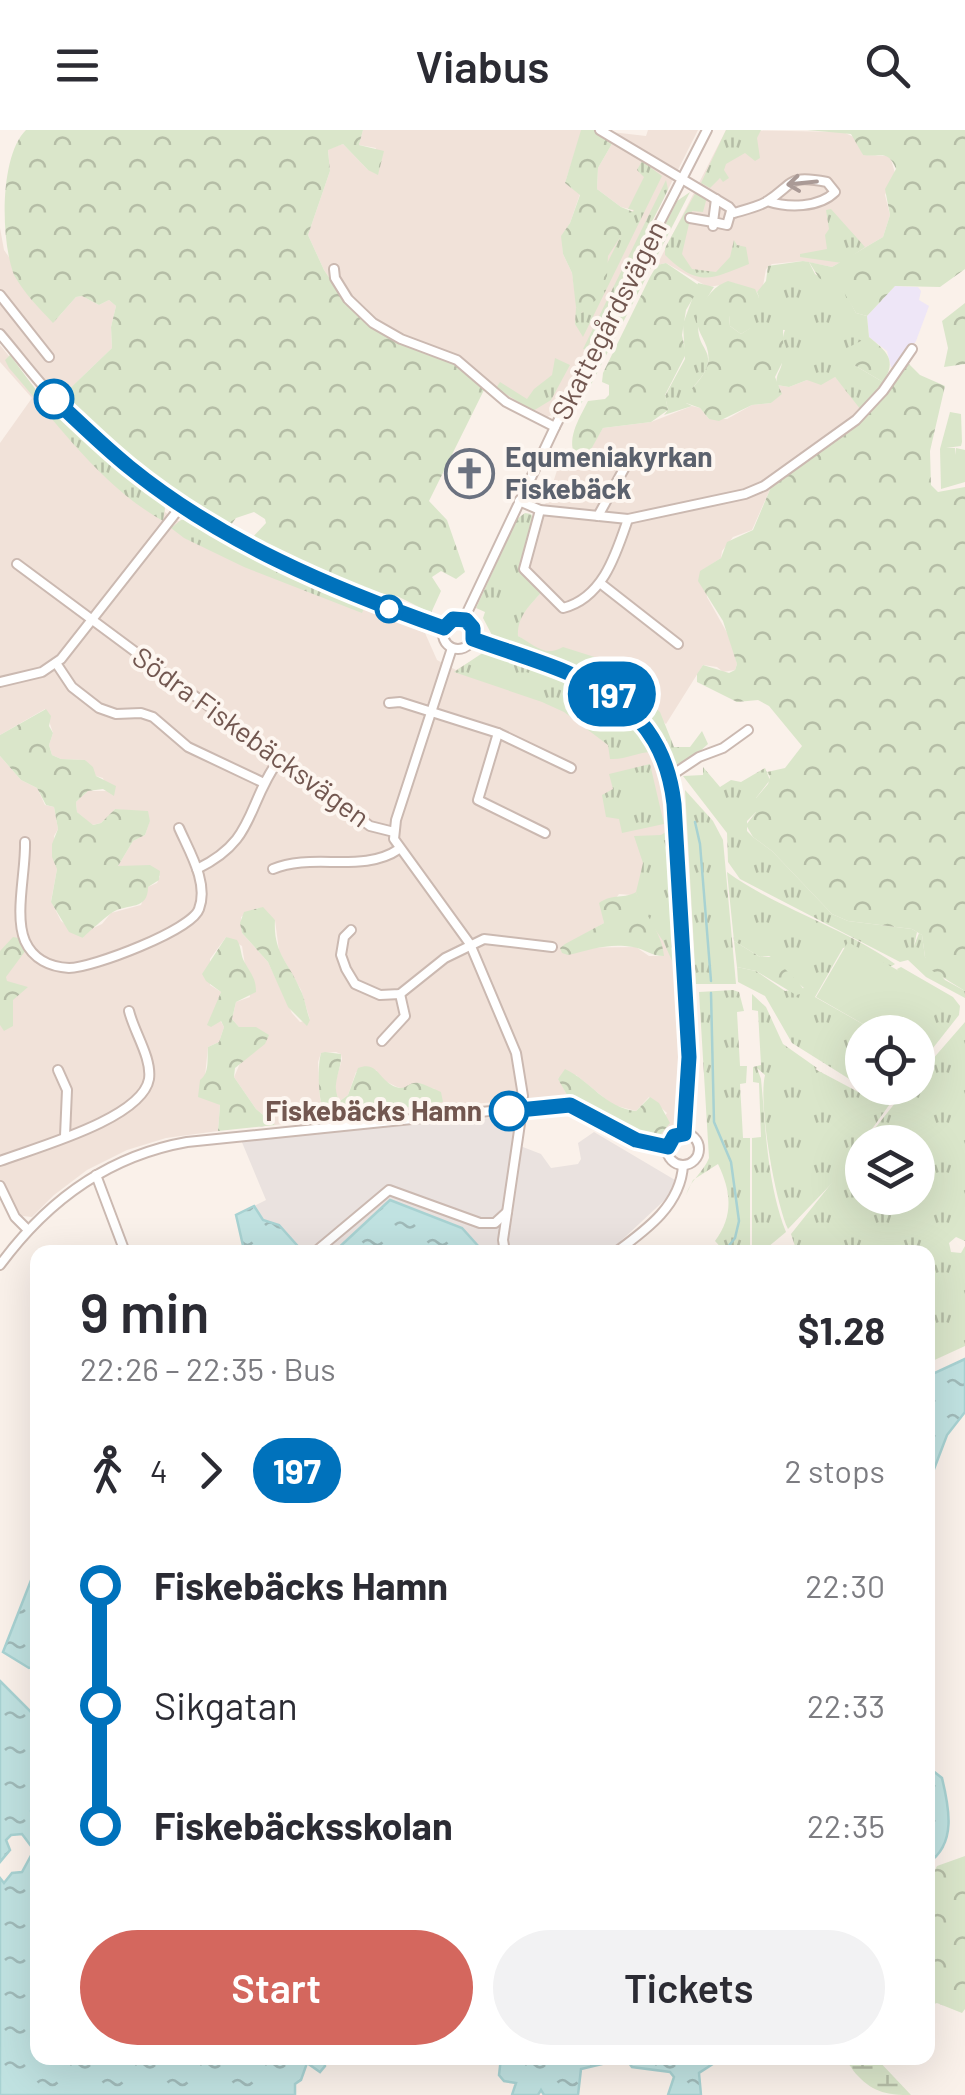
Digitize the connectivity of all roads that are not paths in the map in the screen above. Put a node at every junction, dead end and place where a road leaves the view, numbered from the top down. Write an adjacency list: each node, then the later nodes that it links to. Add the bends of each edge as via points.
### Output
1 (600, 130): 3 (street)
2 (707, 130): 3 (street, Skattegårdsvägen)
3 (681, 179): 4 (street); 14 (street, Skattegårdsvägen)
4 (716, 199): 6 (street); 8 (street)
5 (767, 202): 5 (street, one-way to 5, via 792,207 835,192 826,182 795,180); 6 (street)
6 (731, 211): 8 (street, via 727,224)
7 (690, 218): 8 (street)
8 (713, 224)
9 (334, 269): 14 (street, via 339,287 373,323 457,360 506,402)
10 (0, 295): 13 (street)
11 (0, 334): 17 (street, via 74,418)
12 (912, 349): 20 (street, via 856,420 764,486)
13 (50, 357)
14 (555, 427): 16 (street, Skattegårdsvägen)
15 (625, 467): 19 (street)
16 (519, 501): 18 (street); 24 (street, Skattegårdsvägen)
17 (182, 505): 23 (street); 25 (street, via 318,580)
18 (540, 510): 19 (street); 22 (street, via 524,562 527,573 563,608)
19 (598, 516): 20 (street)
20 (628, 519): 22 (street)
21 (17, 564): 23 (street, Södra Fiskebäcksvägen)
22 (600, 583): 27 (street)
23 (93, 618): 29 (street); 35 (street, Södra Fiskebäcksvägen)
24 (464, 620): 25 (street); 26 (street)
25 (444, 628): 28 (street)
26 (473, 639): 28 (street); 37 (street, via 604,689 643,725)
27 (678, 644)
28 (452, 648): 32 (street)
29 (56, 663): 30 (street); 38 (street, via 72,687 99,708 153,717 188,747)
30 (0, 682)
31 (389, 703): 32 (street)
32 (431, 712): 34 (street); 40 (street)
33 (748, 730): 37 (street)
34 (498, 733): 36 (street); 41 (street, via 478,800)
35 (280, 758): 38 (street); 40 (street, Södra Fiskebäcksvägen, via 370,826)
36 (571, 768)
37 (669, 777): 55 (street, via 688,1021)
38 (264, 782): 44 (street, via 235,844)
39 (179, 828): 44 (street)
40 (394, 832): 43 (street, Södra Fiskebäcksvägen)
41 (545, 833)
42 (25, 842): 44 (street, via 22,933 34,954 58,967 84,966 188,923 201,904)
43 (399, 849): 45 (street, via 378,860); 47 (street, Södra Fiskebäcksvägen)
44 (197, 868)
45 (273, 869)
46 (351, 930): 49 (street, via 341,954 353,981 374,994)
47 (470, 944): 48 (street, via 492,938); 49 (street); 53 (street, Södra Fiskebäcksvägen, via 516,1053)
48 (552, 946)
49 (400, 994): 51 (street, via 404,1016)
50 (130, 1011): 56 (street, via 147,1086 113,1117)
51 (382, 1040)
52 (58, 1070): 56 (street, via 67,1090)
53 (524, 1096)
54 (522, 1110): 57 (street, via 574,1106 626,1136); 60 (street, via 188,1142 142,1153); 62 (street)
55 (684, 1134): 57 (street); 59 (street, via 699,1149)
56 (65, 1136): 58 (street)
57 (668, 1147): 59 (street)
58 (0, 1161)
59 (682, 1165): 67 (street, via 673,1201)
60 (96, 1175): 63 (street); 64 (street)
61 (0, 1186): 63 (street)
62 (508, 1212): 65 (street, via 496,1223 480,1223 388,1190); 66 (street)
63 (28, 1230): 68 (street)
64 (123, 1245)
65 (323, 1245)
66 (504, 1245)
67 (624, 1245)
68 (0, 1266)

